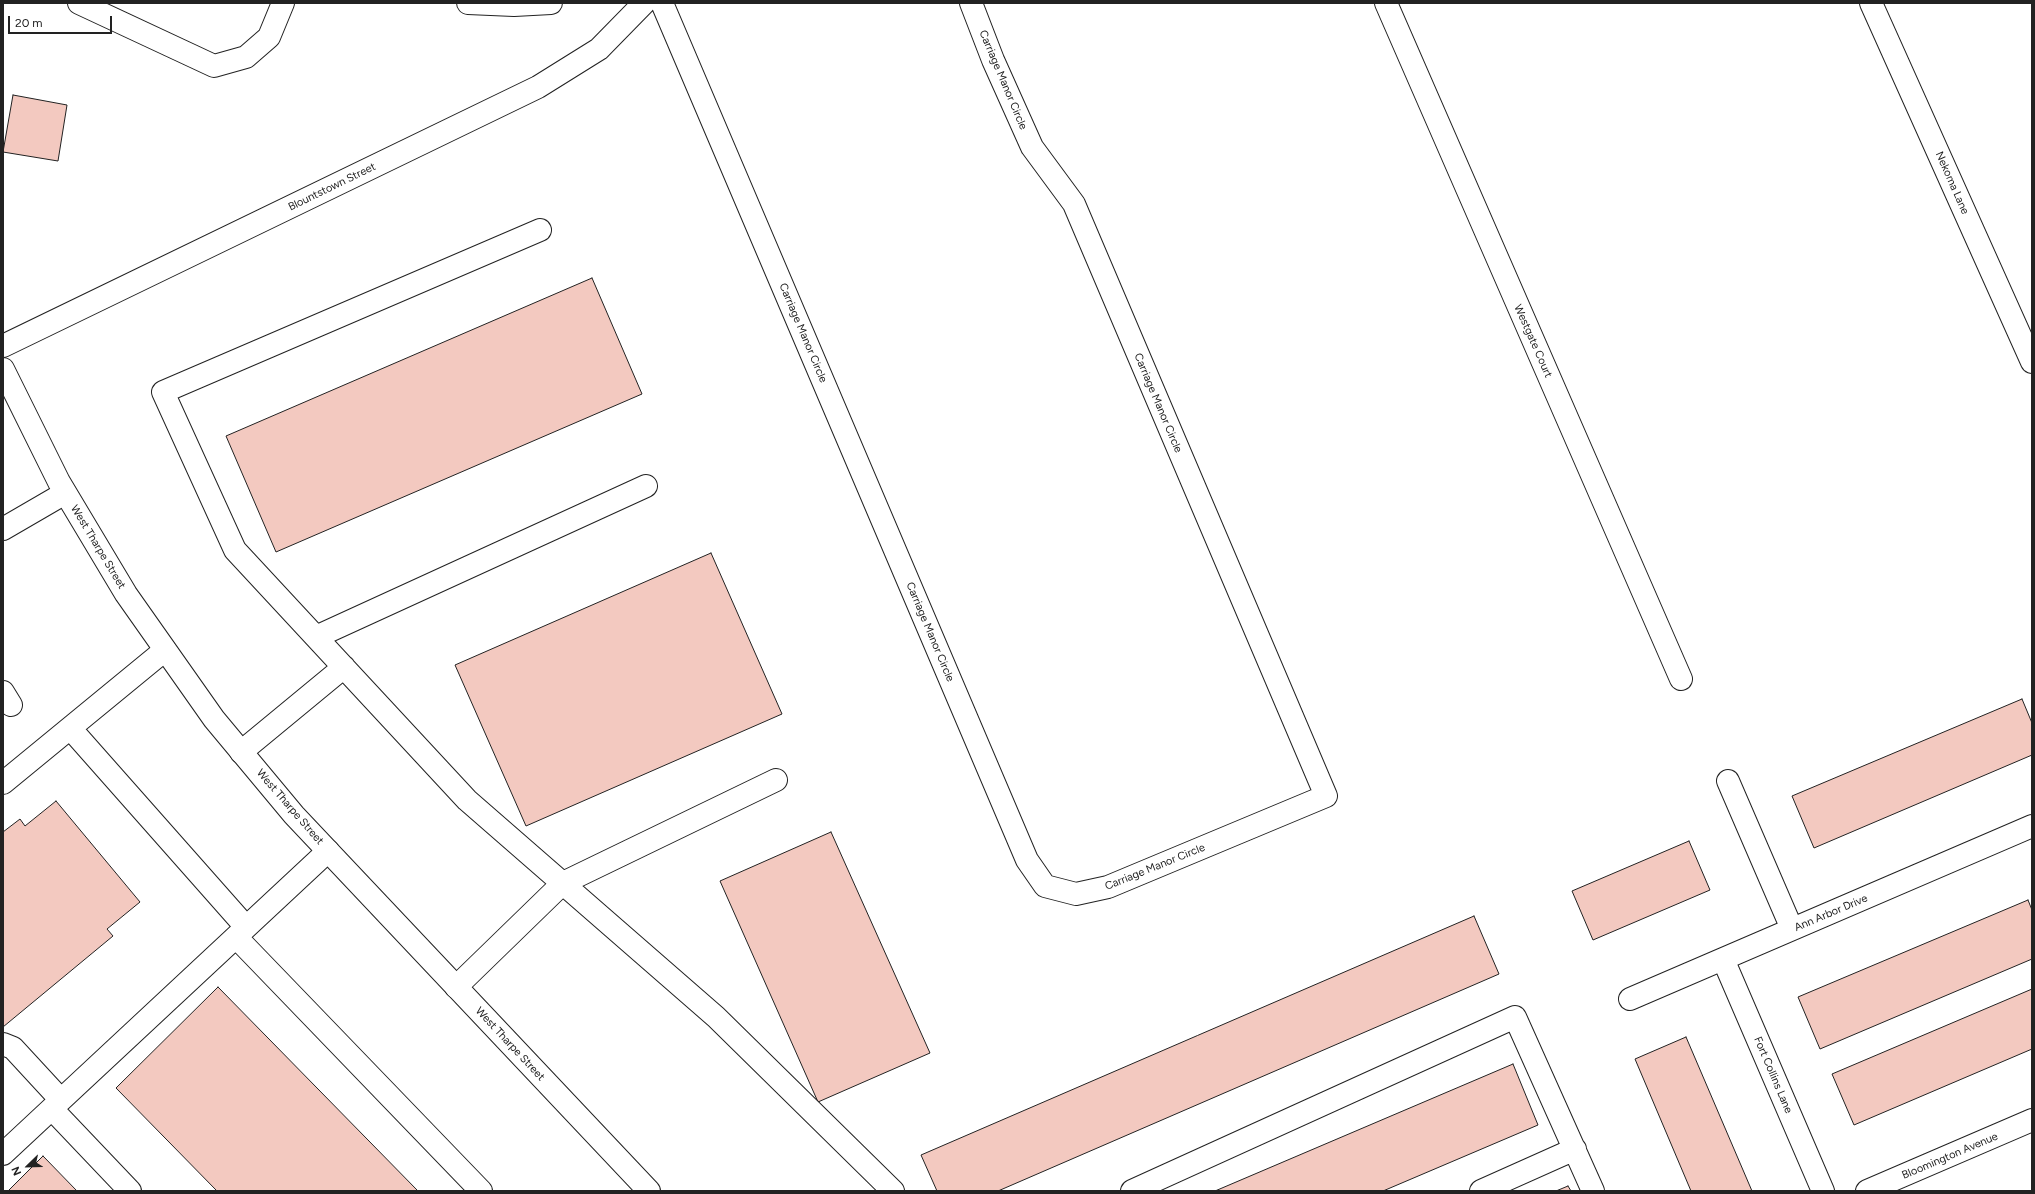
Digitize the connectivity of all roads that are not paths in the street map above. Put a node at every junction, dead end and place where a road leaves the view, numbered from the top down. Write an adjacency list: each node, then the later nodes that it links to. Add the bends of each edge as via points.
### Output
1 (79, 3): 2 (street, via 214,66 246,57 269,37)
2 (283, 3)
3 (468, 3): 4 (street)
4 (551, 3)
5 (644, 3): 11 (street, Blountstown Street, via 600,49 538,87)
6 (662, 3): 7 (street, Carriage Manor Circle, via 1027,860 1045,886 1076,894 1108,887 1326,796 1074,204 1032,147)
7 (971, 3)
8 (1386, 3): 20 (street, Westgate Court)
9 (1871, 3): 12 (street, Nekoma Lane)
10 (540, 230): 17 (street, via 163,392 235,550)
11 (3, 346)
12 (2032, 362)
13 (3, 369): 15 (street, West Tharpe Street)
14 (646, 486): 17 (street)
15 (65, 493): 16 (street); 18 (street, West Tharpe Street, via 126,594)
16 (3, 529)
17 (316, 637): 19 (street)
18 (165, 650): 21 (street); 22 (street, West Tharpe Street)
19 (344, 667): 22 (street); 28 (street, via 468,800)
20 (1681, 679)
21 (70, 728): 25 (street); 30 (street)
22 (241, 752): 27 (street, West Tharpe Street)
23 (776, 780): 28 (street)
24 (1728, 781): 29 (street)
25 (3, 783)
26 (2032, 826): 29 (street, Ann Arbor Drive)
27 (328, 851): 30 (street); 32 (street, West Tharpe Street)
28 (563, 883): 32 (street); 42 (street, via 716,1017)
29 (1792, 929): 31 (street, Ann Arbor Drive)
30 (241, 932): 35 (street); 40 (street)
31 (1723, 959): 33 (street, Ann Arbor Drive); 46 (street, Fort Collins Lane)
32 (456, 987): 41 (street, West Tharpe Street)
33 (1630, 999)
34 (3, 1044): 35 (street, via 13,1048)
35 (56, 1104): 38 (street); 39 (street)
36 (2032, 1120): 47 (street, Bloomington Avenue)
37 (1575, 1149): 43 (street, via 1515,1017); 44 (street); 45 (street)
38 (3, 1154)
39 (130, 1191)
40 (481, 1191)
41 (649, 1191)
42 (893, 1191)
43 (1132, 1191)
44 (1481, 1191)
45 (1593, 1191)
46 (1822, 1191)
47 (1867, 1191)

